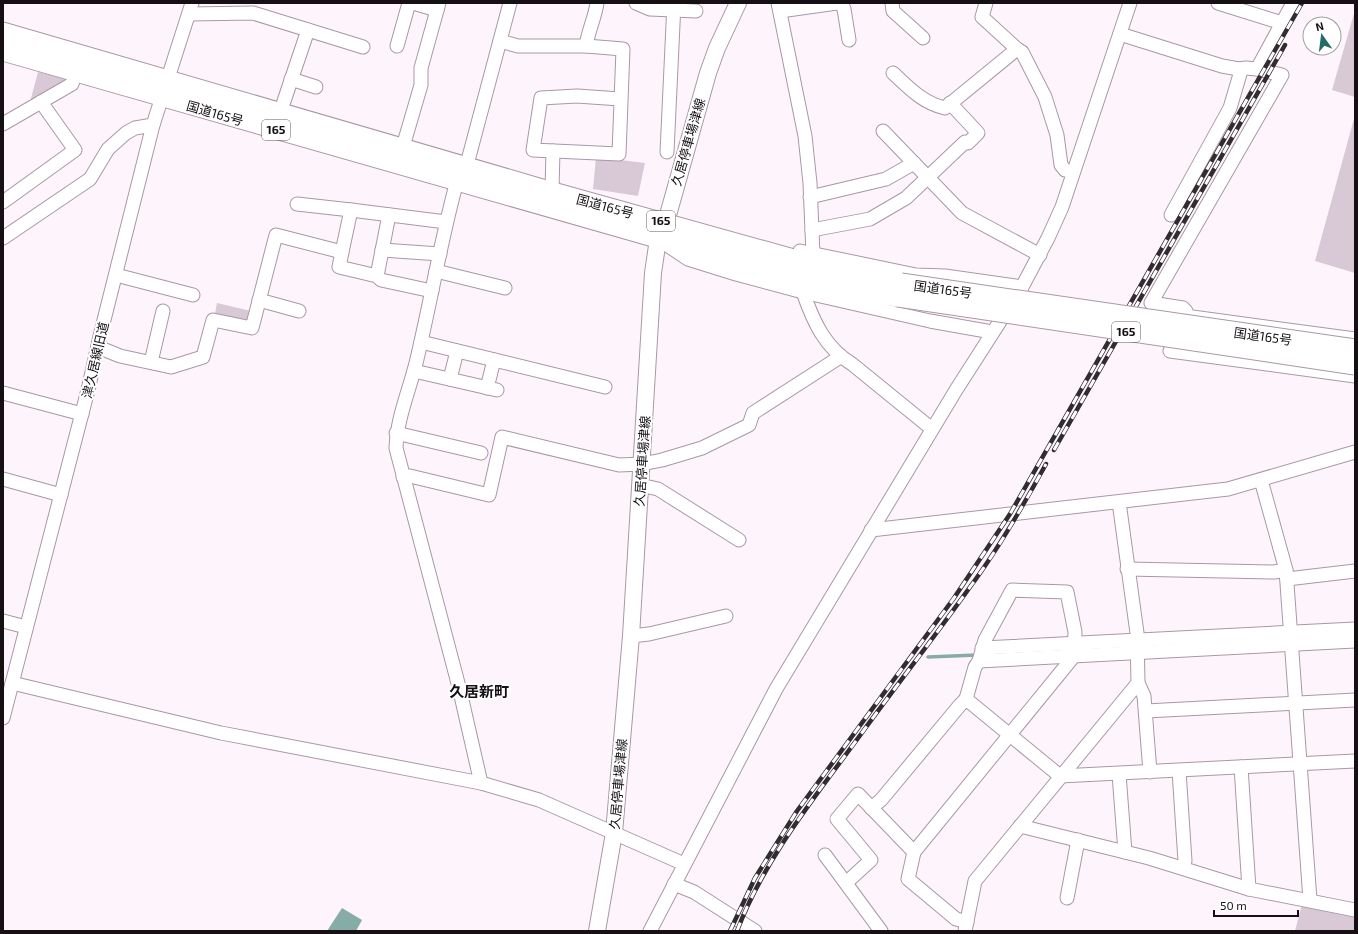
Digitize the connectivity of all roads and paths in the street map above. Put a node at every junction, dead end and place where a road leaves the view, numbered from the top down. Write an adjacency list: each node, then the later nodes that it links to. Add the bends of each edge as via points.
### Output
1 (409, 3): 26 (street)
2 (413, 3): 15 (street)
3 (510, 3): 25 (street)
4 (597, 3): 27 (street)
5 (738, 3): 60 (main road, 久居停車場津線, via 708,73)
6 (837, 3): 16 (street)
7 (841, 3): 24 (street)
8 (892, 3): 23 (street, via 893,12)
9 (986, 3): 29 (street, via 982,16)
10 (1130, 3): 22 (street)
11 (1218, 3): 19 (street)
12 (1293, 3): 19 (street)
13 (640, 4): 14 (street, via 650,9)
14 (674, 6): 18 (street); 47 (street)
15 (438, 7): 45 (street, via 421,68 421,86)
16 (779, 7): 53 (street, via 805,136)
17 (190, 8): 20 (street, via 253,13); 37 (street, 津久居線旧道)
18 (696, 11)
19 (1282, 23): 31 (street)
20 (308, 30): 28 (street); 35 (street)
21 (3, 32): 37 (highway, 国道165号 / 165)
22 (1120, 34): 32 (street); 66 (street, via 1062,207)
23 (924, 38)
24 (849, 40)
25 (500, 41): 27 (street, via 518,46); 50 (street)
26 (397, 46)
27 (586, 46): 38 (street, via 623,49)
28 (363, 48)
29 (1017, 49): 40 (street); 49 (street, via 1022,52 1041,86)
30 (3, 51): 33 (highway, 国道165号 / 165)
31 (1256, 69): 32 (street); 80 (street, via 1282,75 1151,303 1183,308 1186,311)
32 (1239, 70): 58 (street, via 1230,108)
33 (76, 72): 37 (highway, 国道165号 / 165); 39 (street, via 72,84)
34 (893, 73): 40 (street, via 929,103 944,108)
35 (291, 79): 36 (street); 41 (street)
36 (316, 87)
37 (164, 89): 41 (highway, 国道165号 / 165, via 192,87); 43 (street, 津久居線旧道); 50 (highway, 国道165号 / 165)
38 (620, 99): 46 (street, via 619,154); 46 (street, via 576,96 541,98 533,150)
39 (41, 102): 42 (street); 54 (street, via 75,150)
40 (950, 103): 51 (street, via 978,133)
41 (280, 113): 45 (highway, 国道165号 / 165)
42 (3, 124)
43 (153, 125): 62 (street, via 135,128 126,133 108,149 90,179); 69 (street, 津久居線旧道)
44 (883, 131): 48 (street)
45 (402, 150): 50 (highway, 国道165号 / 165)
46 (553, 151): 52 (street)
47 (667, 152)
48 (914, 163): 51 (street); 53 (street, via 886,179)
49 (1065, 170)
50 (461, 174): 52 (highway, 国道165号 / 165); 59 (street); 60 (highway, 国道165号 / 165)
51 (928, 178): 61 (street, via 906,198 870,219); 66 (street, via 962,213)
52 (545, 189): 60 (highway, 国道165号 / 165)
53 (810, 197): 61 (street)
54 (3, 202)
55 (297, 204): 56 (street)
56 (351, 210): 57 (street); 64 (street)
57 (389, 215): 59 (street); 63 (street)
58 (1171, 215)
59 (446, 222): 65 (street)
60 (664, 225): 67 (street, 国道165号 / 165); 73 (highway, 国道165号 / 165, via 793,277 844,289); 75 (street, 国道165号 / 165, via 688,260); 101 (main road, 久居停車場津線, via 653,273)
61 (812, 230): 67 (street)
62 (3, 238)
63 (382, 250): 65 (street); 70 (street)
64 (342, 252): 70 (street, via 339,267); 77 (street, via 276,235)
65 (440, 254): 68 (street)
66 (1040, 254): 71 (street)
67 (813, 255): 71 (street, 国道165号 / 165, via 916,275 945,276)
68 (436, 271): 72 (street); 74 (street)
69 (116, 275): 76 (street); 84 (street, 津久居線旧道)
70 (377, 276): 74 (street, via 381,280)
71 (1022, 287): 81 (street)
72 (505, 288)
73 (899, 290): 85 (highway, 国道165号 / 165, bridge); 90 (highway, 国道165号 / 165, bridge)
74 (432, 291): 83 (street)
75 (803, 292): 81 (street, 国道165号 / 165, via 930,321); 87 (street, via 817,327)
76 (192, 295)
77 (260, 300): 79 (street); 89 (street, via 252,328 213,320 202,357 171,367)
78 (163, 311): 89 (street)
79 (299, 311)
80 (1185, 316): 82 (street); 92 (street, via 1170,351)
81 (992, 332): 97 (street)
82 (1355, 339)
83 (421, 342): 86 (street); 91 (street)
84 (98, 347): 89 (street, via 120,356); 96 (street, 津久居線旧道)
85 (1355, 349)
86 (457, 351): 88 (street); 93 (street)
87 (840, 357): 97 (street); 101 (street, via 753,413 749,425 702,448)
88 (494, 360): 93 (street, via 492,389); 94 (street)
89 (151, 362)
90 (1355, 365)
91 (414, 371): 93 (street); 98 (street)
92 (1355, 376)
93 (450, 379)
94 (605, 387)
95 (3, 393): 96 (street)
96 (82, 414): 106 (street, 津久居線旧道)
97 (932, 429): 108 (street)
98 (396, 434): 100 (street); 102 (street, via 396,448)
99 (1355, 452): 104 (street)
100 (481, 453)
101 (642, 464): 102 (street, via 619,465 502,437 489,495 410,476); 105 (main road, 久居停車場津線)
102 (403, 477): 138 (street, via 459,687)
103 (3, 479): 106 (street)
104 (1261, 480): 107 (street, via 1228,489); 112 (street)
105 (640, 485): 109 (street, via 658,489); 117 (main road, 久居停車場津線)
106 (61, 495): 115 (street, 津久居線旧道)
107 (1119, 502): 108 (street); 110 (street)
108 (871, 530): 146 (street, via 776,689)
109 (739, 540)
110 (1127, 569): 112 (street); 120 (street)
111 (1355, 571): 112 (street)
112 (1287, 574): 118 (street)
113 (726, 616): 117 (street)
114 (3, 621): 115 (street)
115 (26, 627): 124 (street, 津久居線旧道)
116 (1355, 628): 118 (street)
117 (631, 636): 141 (main road, 久居停車場津線)
118 (1292, 638): 119 (street); 120 (street); 127 (street)
119 (1355, 641)
120 (1138, 646): 121 (street); 123 (street)
121 (1075, 650): 122 (street); 122 (street, via 1075,632 1067,592 1012,590); 130 (street)
122 (980, 654): 125 (street)
123 (1138, 683): 128 (street, via 1144,696); 137 (street)
124 (12, 684): 129 (street, 津久居線旧道); 138 (street, via 222,733)
125 (966, 699): 130 (street); 139 (street, via 881,800)
126 (1355, 700): 127 (street)
127 (1296, 703): 128 (street); 132 (street)
128 (1146, 711): 135 (street)
129 (3, 718)
130 (1010, 736): 137 (street); 143 (street)
131 (1355, 761): 132 (street)
132 (1301, 764): 133 (street); 152 (street)
133 (1241, 767): 134 (street); 150 (street)
134 (1179, 770): 135 (street); 147 (street)
135 (1150, 772): 136 (street)
136 (1120, 774): 137 (street); 144 (street)
137 (1060, 776): 140 (street)
138 (481, 783): 141 (street, via 539,800)
139 (871, 808): 143 (street); 148 (street, via 858,794 837,819 871,860)
140 (1020, 826): 142 (street); 154 (street, via 975,881)
141 (614, 833): 146 (street); 155 (main road, 久居停車場津線)
142 (1078, 840): 144 (street); 151 (street)
143 (914, 852): 154 (street, via 908,879)
144 (1125, 852): 147 (street)
145 (825, 855): 148 (street)
146 (684, 864): 149 (street)
147 (1184, 868): 150 (street)
148 (847, 882): 158 (street)
149 (674, 884): 156 (street); 157 (street, via 694,892)
150 (1249, 888): 152 (street)
151 (1067, 898)
152 (1310, 900): 153 (street)
153 (1355, 910)
154 (966, 926)
155 (597, 931)
156 (650, 931)
157 (755, 931)
158 (881, 931)

